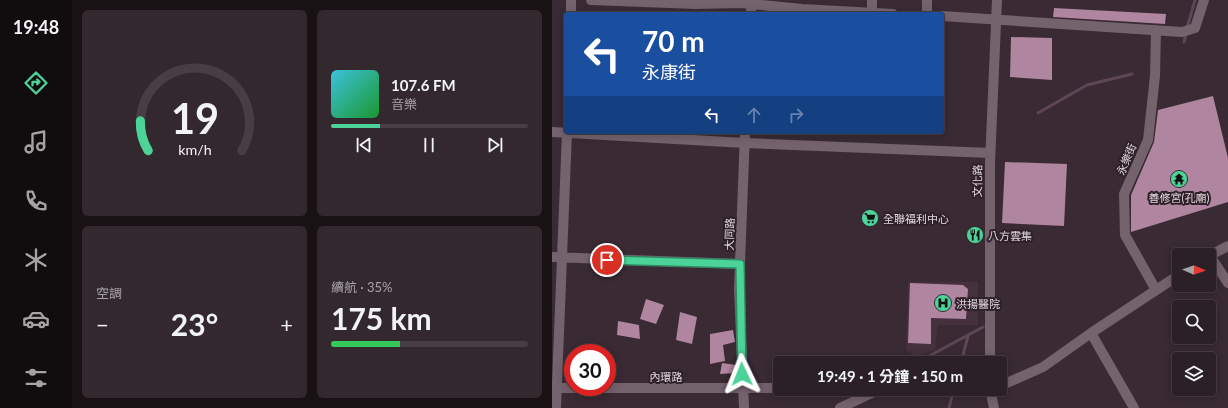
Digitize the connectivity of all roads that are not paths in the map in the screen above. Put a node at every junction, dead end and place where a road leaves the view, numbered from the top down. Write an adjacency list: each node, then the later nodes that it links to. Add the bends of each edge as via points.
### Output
1 (571, 0): 8 (street)
2 (591, 0): 7 (street)
3 (872, 0): 10 (street)
4 (927, 0): 11 (street)
5 (997, 0): 13 (street, 文化路)
6 (1204, 0): 14 (street, via 1195,28 1182,32)
7 (751, 6): 9 (street)
8 (571, 12)
9 (855, 12)
10 (872, 12)
11 (927, 12)
12 (944, 16): 13 (street)
13 (996, 21): 14 (street); 21 (street, 文化路)
14 (1156, 30): 29 (street, 永樂街, via 1155,76 1148,140 1124,194 1125,235)
15 (552, 132): 16 (street)
16 (564, 132)
17 (567, 134): 24 (street)
18 (599, 134): 20 (street)
19 (745, 134): 20 (street, 大同路)
20 (745, 143): 21 (street); 25 (street, 大同路)
21 (990, 153): 31 (street, 文化路)
22 (1228, 246): 23 (street)
23 (1216, 253)
24 (556, 258): 25 (street); 33 (street)
25 (740, 264): 35 (street, 大同路)
26 (1216, 265): 28 (street)
27 (1172, 280): 29 (street)
28 (1228, 283)
29 (1156, 290): 30 (street)
30 (1091, 333): 32 (street, via 1043,367); 42 (street)
31 (990, 356)
32 (1007, 383)
33 (554, 388): 35 (street, 內環路); 38 (street)
34 (773, 388): 35 (street, 內環路)
35 (743, 389): 39 (street, 大同路)
36 (865, 396): 40 (street)
37 (992, 396): 41 (street)
38 (556, 408)
39 (744, 408)
40 (840, 408)
41 (994, 408)
42 (1134, 408)

